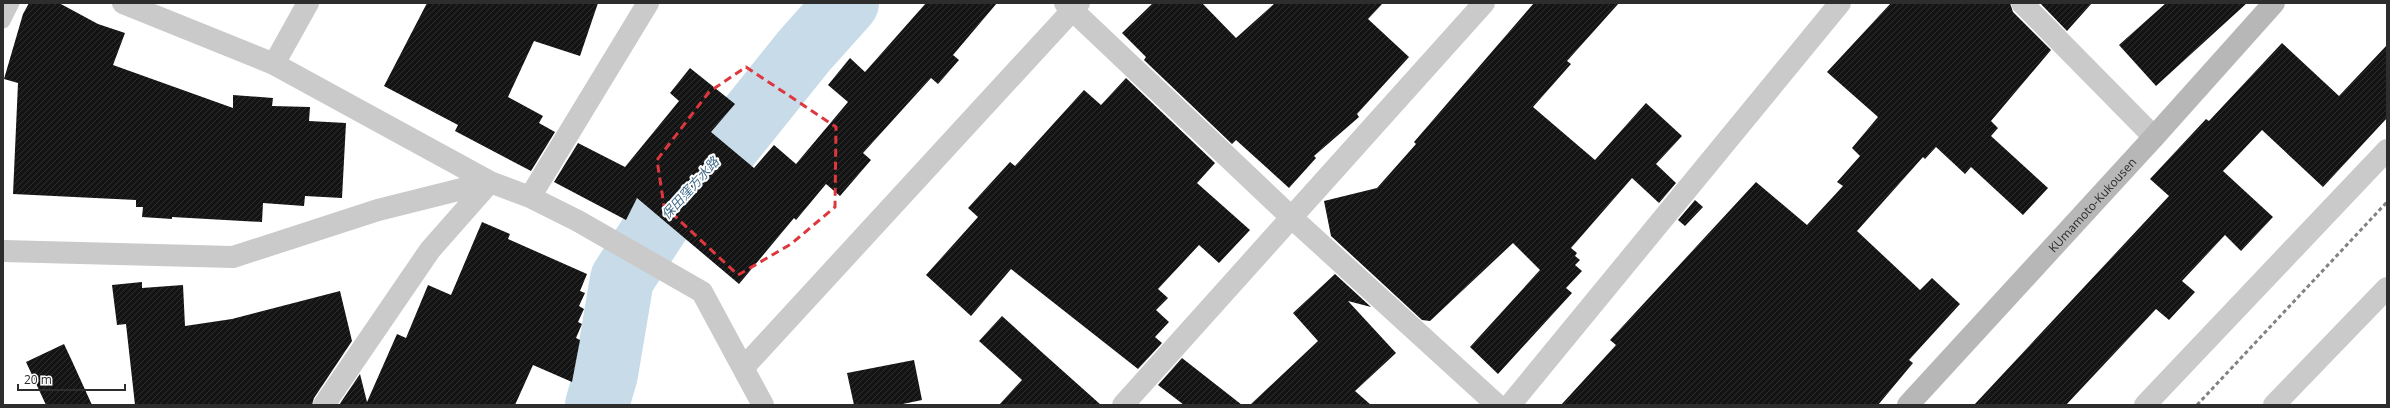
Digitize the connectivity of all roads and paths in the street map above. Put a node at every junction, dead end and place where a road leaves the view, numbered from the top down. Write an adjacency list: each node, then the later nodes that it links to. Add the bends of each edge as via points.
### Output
1 (12, 3): 10 (lane)
2 (123, 3): 11 (street)
3 (308, 3): 11 (street)
4 (648, 3): 15 (street)
5 (1484, 3): 16 (street)
6 (1840, 3): 24 (street)
7 (2022, 3): 12 (street)
8 (2274, 3): 12 (main road, KUmamoto-Kukousen)
9 (1073, 6): 16 (street); 19 (street)
10 (3, 21)
11 (274, 64): 14 (street)
12 (2154, 137): 25 (main road, KUmamoto-Kukousen)
13 (2387, 150): 26 (street)
14 (490, 182): 15 (street); 17 (street, via 378,210 233,257); 20 (street, via 430,250)
15 (530, 197): 19 (street, via 578,221 702,292)
16 (1291, 217): 22 (street); 23 (street)
17 (3, 251)
18 (2387, 288): 27 (street)
19 (744, 368): 21 (street)
20 (324, 405)
21 (763, 405)
22 (1123, 405)
23 (1497, 405)
24 (1510, 405)
25 (1908, 405)
26 (2145, 405)
27 (2274, 405)

